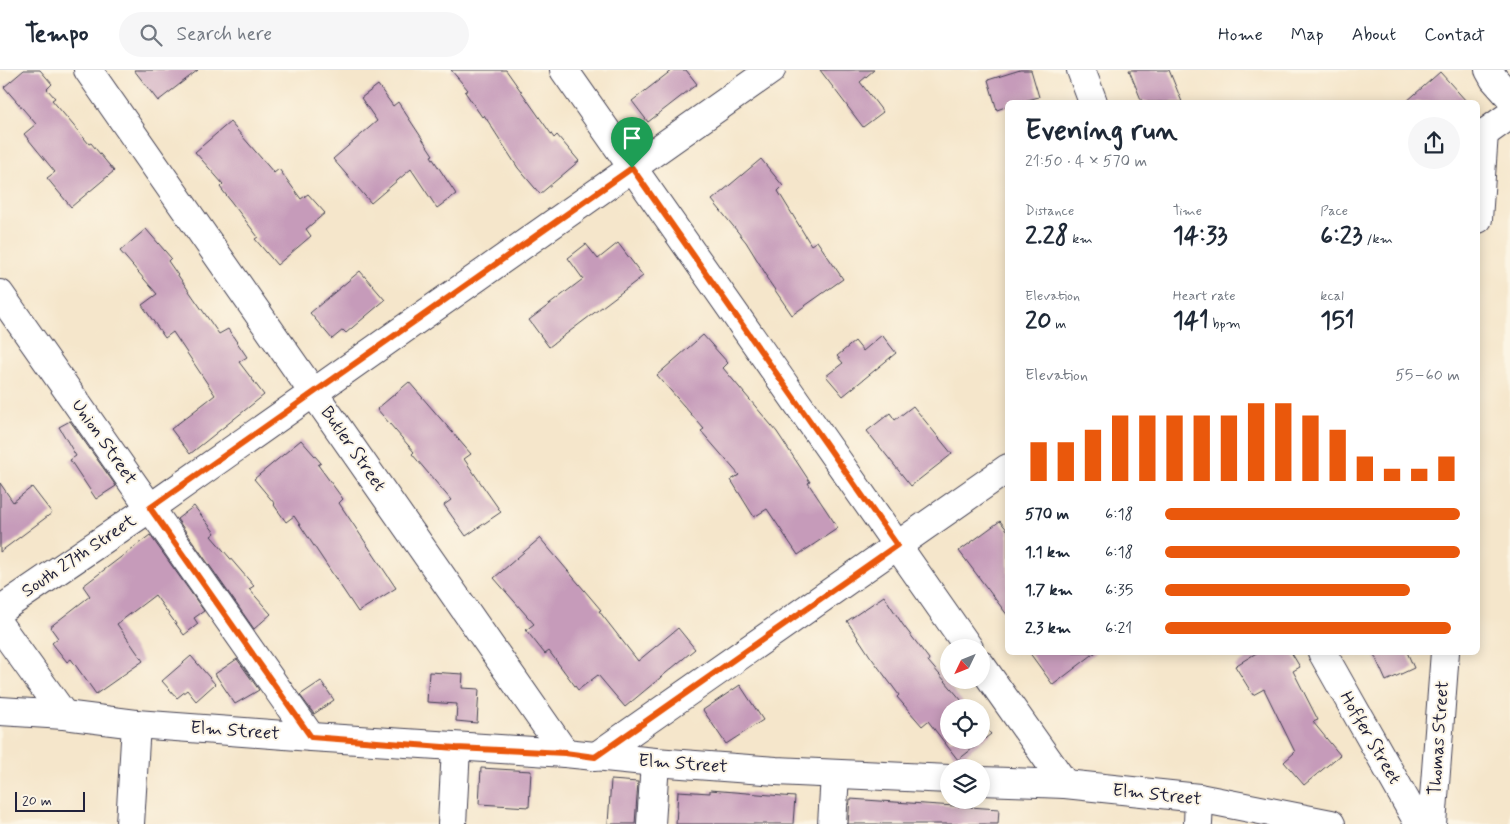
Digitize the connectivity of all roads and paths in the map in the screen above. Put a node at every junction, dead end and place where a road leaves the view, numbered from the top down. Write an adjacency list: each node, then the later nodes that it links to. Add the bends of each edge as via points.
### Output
1 (88, 70): 13 (street, Butler Street)
2 (564, 70): 11 (street)
3 (771, 70): 11 (street, South 27th Street)
4 (1081, 70): 7 (street)
5 (1489, 70): 6 (street)
6 (1510, 97)
7 (1092, 100)
8 (1510, 115): 9 (street)
9 (1481, 136): 10 (street)
10 (1480, 164)
11 (632, 168): 13 (street, South 27th Street); 16 (street)
12 (0, 294): 15 (street, Union Street)
13 (314, 392): 15 (street, South 27th Street); 28 (street, Butler Street)
14 (1005, 470): 16 (street)
15 (150, 508): 17 (street, South 27th Street); 26 (street, Union Street)
16 (897, 545): 19 (street); 29 (street)
17 (0, 610)
18 (0, 626): 24 (street)
19 (963, 639)
20 (1324, 655): 41 (street, Hoffer Street)
21 (1445, 655): 42 (street, Thomas Street)
22 (990, 678): 34 (street)
23 (0, 710): 24 (street, Elm Street)
24 (64, 715): 25 (street, Elm Street)
25 (136, 724): 26 (street, Elm Street); 36 (street)
26 (311, 737): 27 (street, Elm Street)
27 (456, 748): 28 (street, Elm Street); 37 (street)
28 (565, 753): 29 (street, Elm Street)
29 (595, 757): 30 (street, Elm Street)
30 (655, 762): 31 (street, Elm Street); 38 (street)
31 (835, 775): 32 (street, Elm Street); 39 (street)
32 (940, 780)
33 (990, 781): 34 (street, Elm Street)
34 (1065, 784): 35 (street, Elm Street)
35 (1198, 811): 40 (street, Elm Street)
36 (130, 824)
37 (452, 824)
38 (651, 824)
39 (832, 824)
40 (1331, 824)
41 (1419, 824)
42 (1432, 824)

